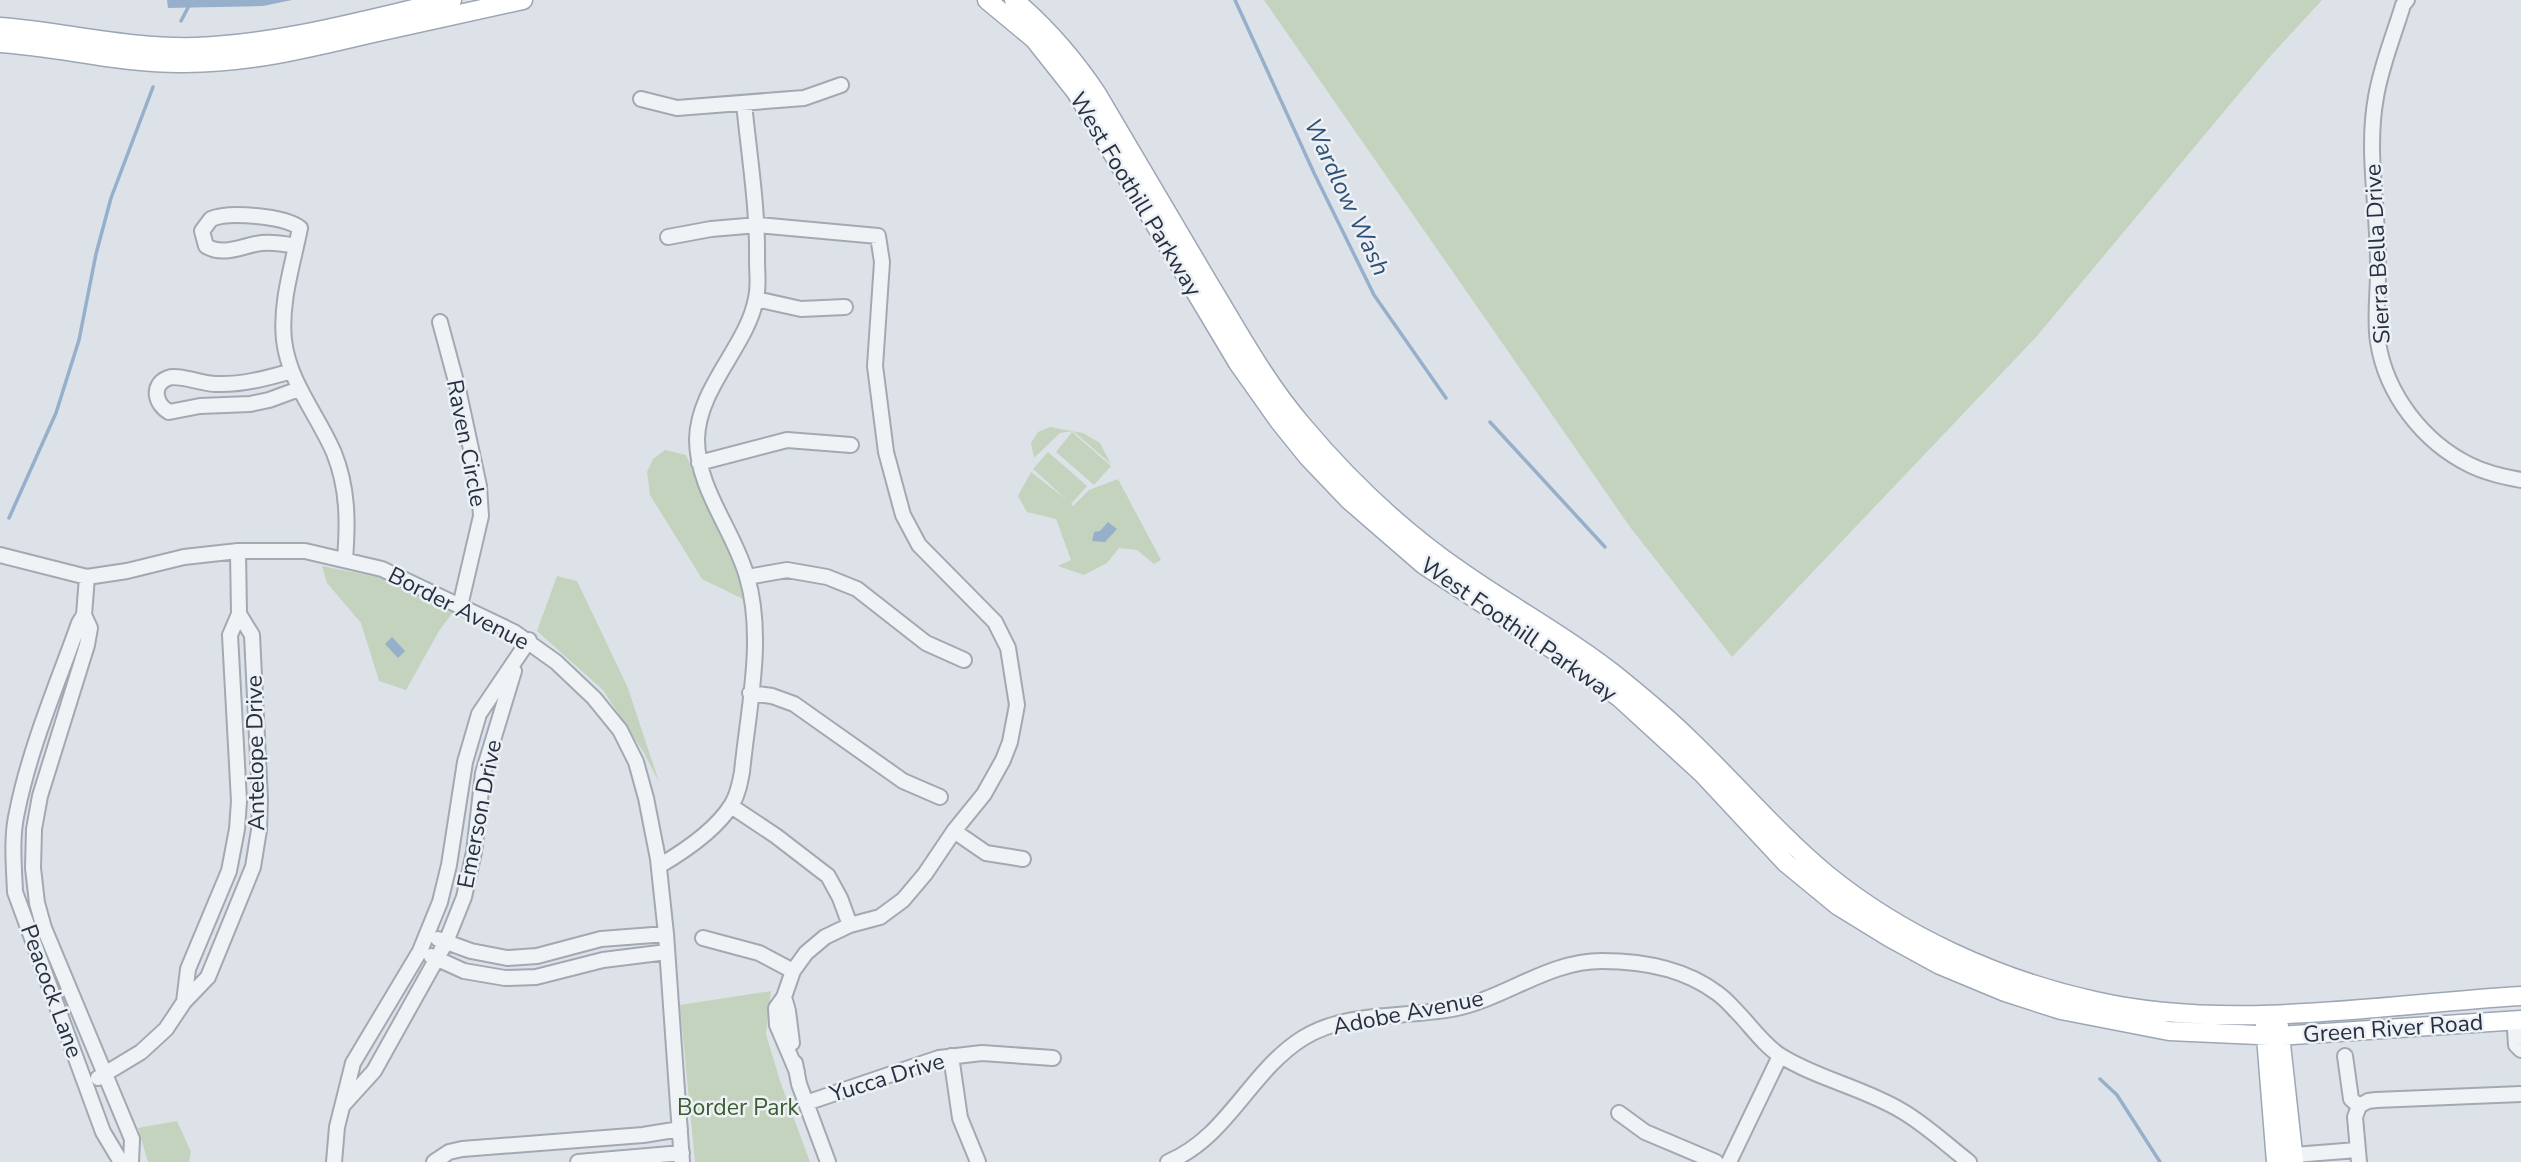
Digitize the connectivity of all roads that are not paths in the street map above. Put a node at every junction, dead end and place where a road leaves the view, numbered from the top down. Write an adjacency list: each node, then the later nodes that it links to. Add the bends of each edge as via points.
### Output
1 (452, 0): 6 (main road)
2 (523, 0): 9 (main road)
3 (987, 0): 58 (main road, West Foothill Parkway, via 1034,39 1076,92 1238,363 1308,457 1349,500 1424,565 1620,698 1703,774 1813,888 1940,965 2005,992 2169,1031)
4 (1014, 0): 56 (main road, West Foothill Parkway, via 1077,64 1250,353 1338,466 1425,545 1620,678 1689,738 1827,875 1930,942 2022,981 2093,1001 2181,1014)
5 (2407, 0): 23 (street, Sierra Bella Drive, via 2376,96 2372,137 2378,330 2384,368 2413,420 2437,444 2470,465)
6 (402, 11): 7 (main road, via 244,44 193,47 118,43); 9 (main road, via 386,23 299,43)
7 (0, 27)
8 (0, 43): 9 (main road, via 169,63)
9 (278, 55)
10 (841, 85): 12 (street, via 804,98)
11 (641, 99): 12 (street, via 677,108)
12 (744, 103): 13 (street)
13 (758, 225): 14 (street); 16 (street); 42 (street, via 877,236 882,262 875,366 886,452 902,515 919,545 995,622 1008,648 1015,682 1017,705 1010,742 984,794)
14 (668, 237)
15 (296, 246): 15 (street, via 300,228 291,222 227,215 211,219 202,231 206,246 219,252 259,243); 19 (street, via 284,318)
16 (757, 299): 17 (street, via 802,309); 22 (street, via 700,415)
17 (845, 307)
18 (440, 322): 29 (street, Raven Circle, via 479,486 481,516)
19 (292, 371): 20 (street); 20 (street, via 232,384 192,382 177,376 159,384 156,392 158,402 169,412 250,404)
20 (299, 389): 26 (street, via 343,480 348,511)
21 (851, 445): 22 (street, via 787,440)
22 (699, 463): 28 (street)
23 (2521, 480)
24 (238, 551): 26 (street, Border Avenue, via 306,551); 27 (street, Border Avenue); 30 (street, Antelope Drive)
25 (0, 555): 27 (street, Border Avenue)
26 (345, 559): 29 (street, Border Avenue, via 382,569)
27 (87, 576): 31 (street, Peacock Lane)
28 (747, 577): 34 (street, via 787,570 827,577 857,589 926,643); 35 (street, via 756,628)
29 (460, 606): 32 (street, Border Avenue)
30 (239, 614): 39 (street, Antelope Drive, via 252,635); 40 (street, Antelope Drive, via 230,635)
31 (84, 615): 36 (street, Peacock Lane); 37 (street, Peacock Lane, via 90,628 87,645)
32 (529, 640): 33 (street, Emerson Drive); 44 (street, Border Avenue, via 594,698 620,730 639,774)
33 (519, 657): 47 (street, Emerson Drive, via 478,714 465,762 449,865); 49 (street, Emerson Drive, via 483,773 464,897)
34 (964, 660)
35 (750, 693): 38 (street, via 794,704 902,781); 41 (street, via 742,772)
36 (23, 788): 37 (street); 65 (street, Peacock Lane, via 13,852 15,892)
37 (40, 794): 64 (street, Peacock Lane, via 34,830 37,903)
38 (940, 797)
39 (260, 800): 40 (street); 55 (street, Antelope Drive, via 253,867 242,899 208,977)
40 (239, 801): 55 (street, Antelope Drive, via 229,871 188,969)
41 (731, 806): 44 (street, via 697,839 685,840); 45 (street, via 828,876)
42 (954, 831): 43 (street, via 986,853); 45 (street, via 903,900 880,917)
43 (1023, 859)
44 (658, 862): 46 (street, Border Avenue)
45 (849, 925): 53 (street, via 825,937)
46 (666, 934): 49 (street, via 601,939 537,956 508,958); 51 (street, Border Avenue)
47 (428, 936): 49 (street); 50 (street, Emerson Drive)
48 (703, 938): 53 (street, via 760,953)
49 (446, 942): 52 (street, Emerson Drive)
50 (420, 951): 52 (street); 69 (street, Emerson Drive, via 353,1063)
51 (667, 952): 52 (street, via 603,960 537,977 505,978 464,971); 71 (street, Border Avenue)
52 (438, 959): 69 (street, Emerson Drive, via 374,1071)
53 (793, 971): 67 (street, via 776,1009 777,1025)
54 (2521, 996): 56 (main road, Green River Road)
55 (184, 1002): 64 (street, Antelope Drive, via 166,1029 141,1052)
56 (2272, 1013): 58 (main road)
57 (2521, 1020): 58 (main road, Green River Road); 59 (street, via 2515,1030)
58 (2272, 1036): 74 (main road); 86 (main road)
59 (2521, 1050)
60 (951, 1056): 63 (street, Yucca Drive, via 982,1052); 67 (street, Yucca Drive); 81 (street, via 960,1118)
61 (1780, 1056): 82 (street, Adobe Avenue, via 1718,993 1692,978 1632,962 1564,965 1453,1009 1360,1019 1303,1038 1260,1074 1213,1133); 84 (street); 85 (street, Adobe Avenue, via 1902,1111)
62 (2345, 1056): 68 (street, via 2351,1099)
63 (1053, 1058)
64 (105, 1074): 65 (street, Antelope Drive); 76 (street, Peacock Lane, via 132,1139)
65 (86, 1084): 75 (street, Peacock Lane, via 103,1132)
66 (2521, 1094): 68 (street, via 2376,1100)
67 (806, 1103): 80 (street)
68 (2359, 1106): 72 (street, via 2355,1117)
69 (341, 1108): 77 (street, Emerson Drive)
70 (1619, 1113): 83 (street, via 1645,1132)
71 (680, 1129): 73 (street, Border Avenue); 78 (street, via 462,1149)
72 (2358, 1156): 74 (street)
73 (682, 1157): 79 (street)
74 (2294, 1158)
75 (121, 1162)
76 (131, 1162)
77 (334, 1162)
78 (434, 1162)
79 (578, 1162)
80 (828, 1162)
81 (978, 1162)
82 (1168, 1162)
83 (1716, 1162)
84 (1728, 1162)
85 (1969, 1162)
86 (2276, 1162)

